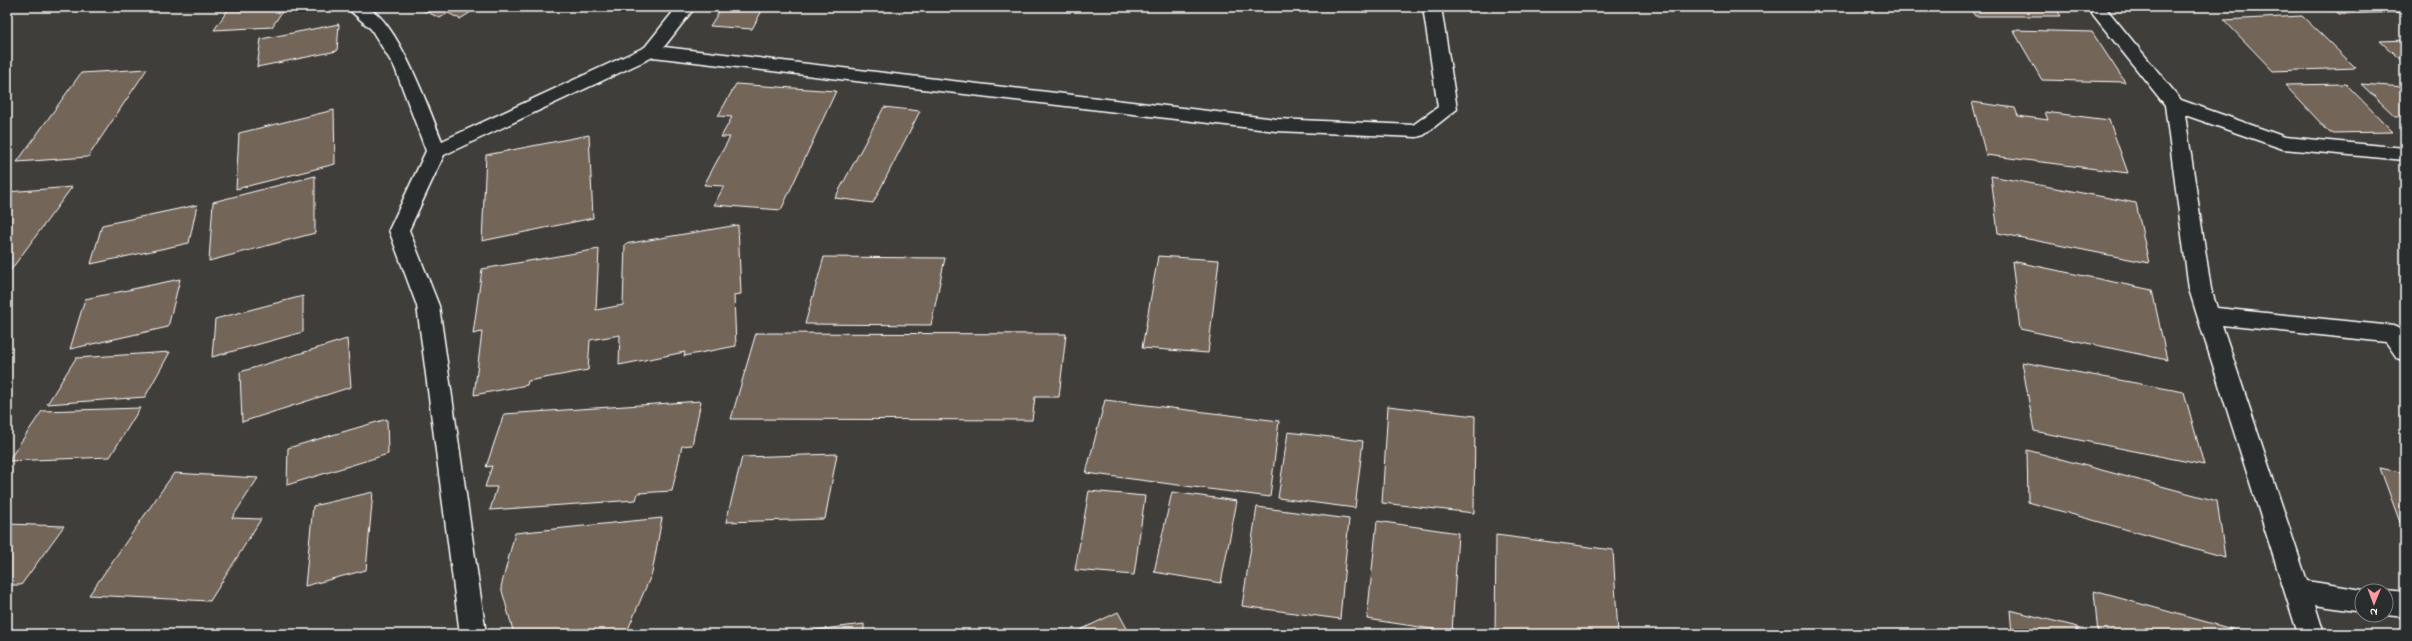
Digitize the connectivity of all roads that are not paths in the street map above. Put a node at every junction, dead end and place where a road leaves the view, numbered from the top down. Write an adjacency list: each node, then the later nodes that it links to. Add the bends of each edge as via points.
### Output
1 (355, 7): 7 (street, via 378,26 404,68)
2 (686, 7): 5 (street)
3 (1432, 7): 5 (street, via 1448,109 1417,131 1276,125)
4 (2096, 7): 6 (street)
5 (651, 51): 7 (street)
6 (2174, 104): 8 (street, via 2283,143); 9 (street, via 2200,289)
7 (436, 151): 15 (street, via 398,230 428,306)
8 (2405, 154)
9 (2208, 315): 10 (street, via 2393,334); 11 (street)
10 (2405, 352)
11 (2297, 591): 12 (street); 16 (street)
12 (2354, 599)
13 (2394, 604): 14 (street)
14 (2405, 605)
15 (472, 634)
16 (2311, 634)

